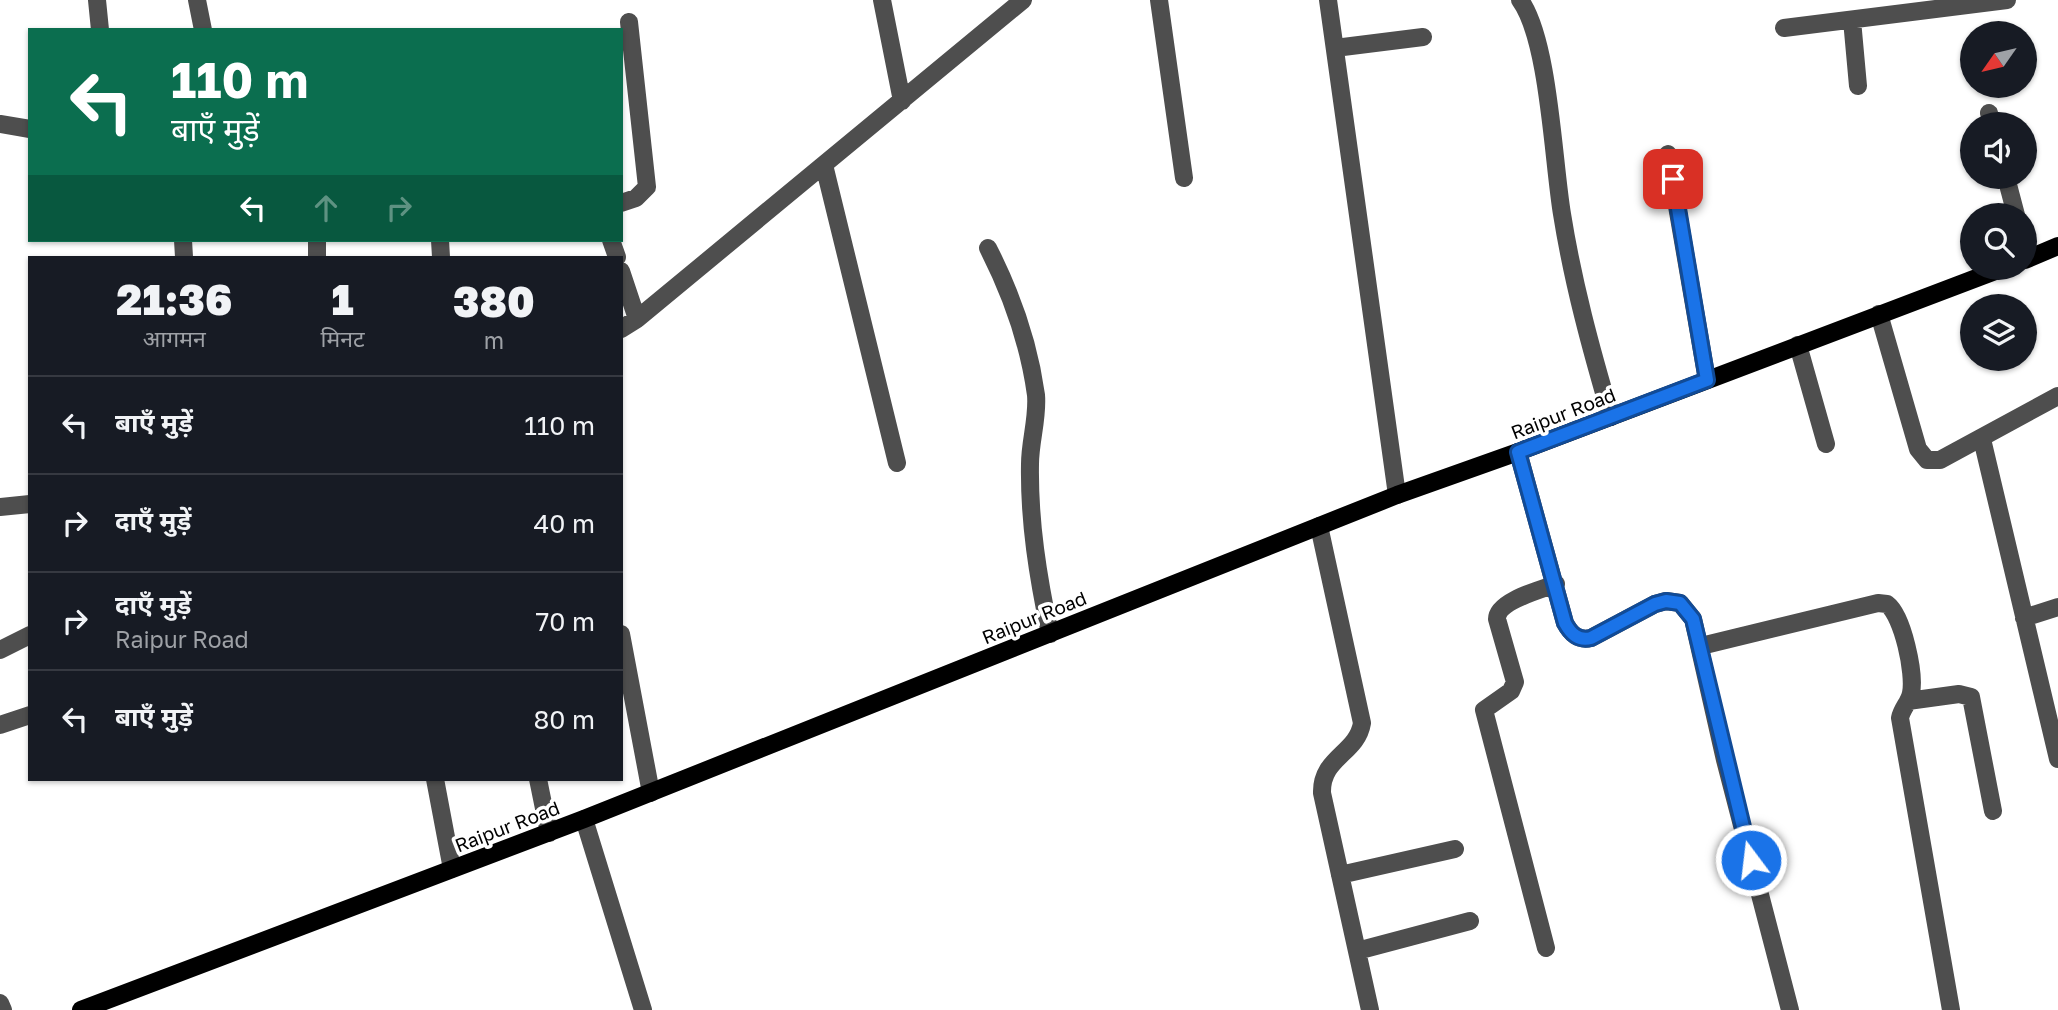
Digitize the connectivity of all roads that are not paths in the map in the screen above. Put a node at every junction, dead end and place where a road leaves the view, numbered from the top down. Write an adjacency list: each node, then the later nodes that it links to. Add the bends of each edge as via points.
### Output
1 (97, 0): 11 (street)
2 (197, 0): 12 (street)
3 (882, 0): 17 (street)
4 (1023, 0): 17 (street)
5 (1159, 0): 22 (street)
6 (1328, 0): 15 (street)
7 (1520, 0): 35 (street, via 1531,19 1542,67 1581,314)
8 (2007, 0): 9 (street)
9 (1852, 20): 13 (street); 16 (street)
10 (629, 22): 23 (street, via 647,187)
11 (100, 28)
12 (203, 28)
13 (1784, 28)
14 (1423, 37): 15 (street)
15 (1335, 48): 40 (street)
16 (1858, 86)
17 (901, 101): 21 (street)
18 (0, 124): 19 (street)
19 (28, 130)
20 (1668, 154): 33 (street)
21 (824, 165): 30 (street); 39 (street)
22 (1184, 178)
23 (623, 202)
24 (2058, 246): 26 (main road)
25 (988, 248): 47 (street, via 1010,293 1035,392 1030,462 1034,551)
26 (2037, 252)
27 (623, 277): 30 (street)
28 (1971, 280): 29 (main road, Raipur Road)
29 (1879, 314): 32 (main road, Raipur Road); 36 (street, via 1923,457 1940,460)
30 (637, 319): 31 (street)
31 (623, 328)
32 (1798, 345): 33 (main road, Raipur Road); 37 (street)
33 (1707, 380): 35 (main road, Raipur Road)
34 (2058, 396): 36 (street)
35 (1611, 417): 38 (main road, Raipur Road)
36 (1982, 439): 46 (street)
37 (1826, 444)
38 (1518, 452): 40 (main road, Raipur Road); 44 (street)
39 (897, 463)
40 (1397, 495): 43 (main road, Raipur Road)
41 (28, 504): 42 (street)
42 (0, 507)
43 (1319, 526): 47 (main road, Raipur Road); 64 (street, via 1362,715 1358,737 1322,775)
44 (1556, 584): 50 (street, via 1565,623 1579,638 1591,638 1655,604 1674,601 1693,619); 66 (street, via 1498,610 1515,682 1511,691 1484,710)
45 (2058, 607): 46 (street)
46 (2024, 618): 55 (street)
47 (1050, 634): 58 (main road, Raipur Road)
48 (28, 636): 51 (street)
49 (623, 645): 58 (street)
50 (1701, 646): 52 (street, via 1884,603 1896,613 1905,639 1912,690); 73 (street, via 1725,760)
51 (0, 650)
52 (1908, 701): 59 (street, via 1959,694 1971,697); 74 (street, via 1900,718)
53 (28, 716): 54 (street)
54 (0, 725)
55 (2058, 759)
56 (435, 781): 63 (street)
57 (538, 781): 61 (street)
58 (651, 793): 60 (main road, Raipur Road)
59 (1993, 811)
60 (583, 820): 61 (main road, Raipur Road); 71 (street)
61 (549, 832): 63 (main road, Raipur Road)
62 (1455, 849): 64 (street)
63 (452, 869): 70 (main road, Raipur Road)
64 (1340, 875): 67 (street)
65 (1470, 921): 67 (street)
66 (1546, 948)
67 (1357, 951): 72 (street)
68 (0, 1003): 69 (street)
69 (3, 1010)
70 (81, 1010)
71 (643, 1010)
72 (1370, 1010)
73 (1790, 1010)
74 (1951, 1010)

